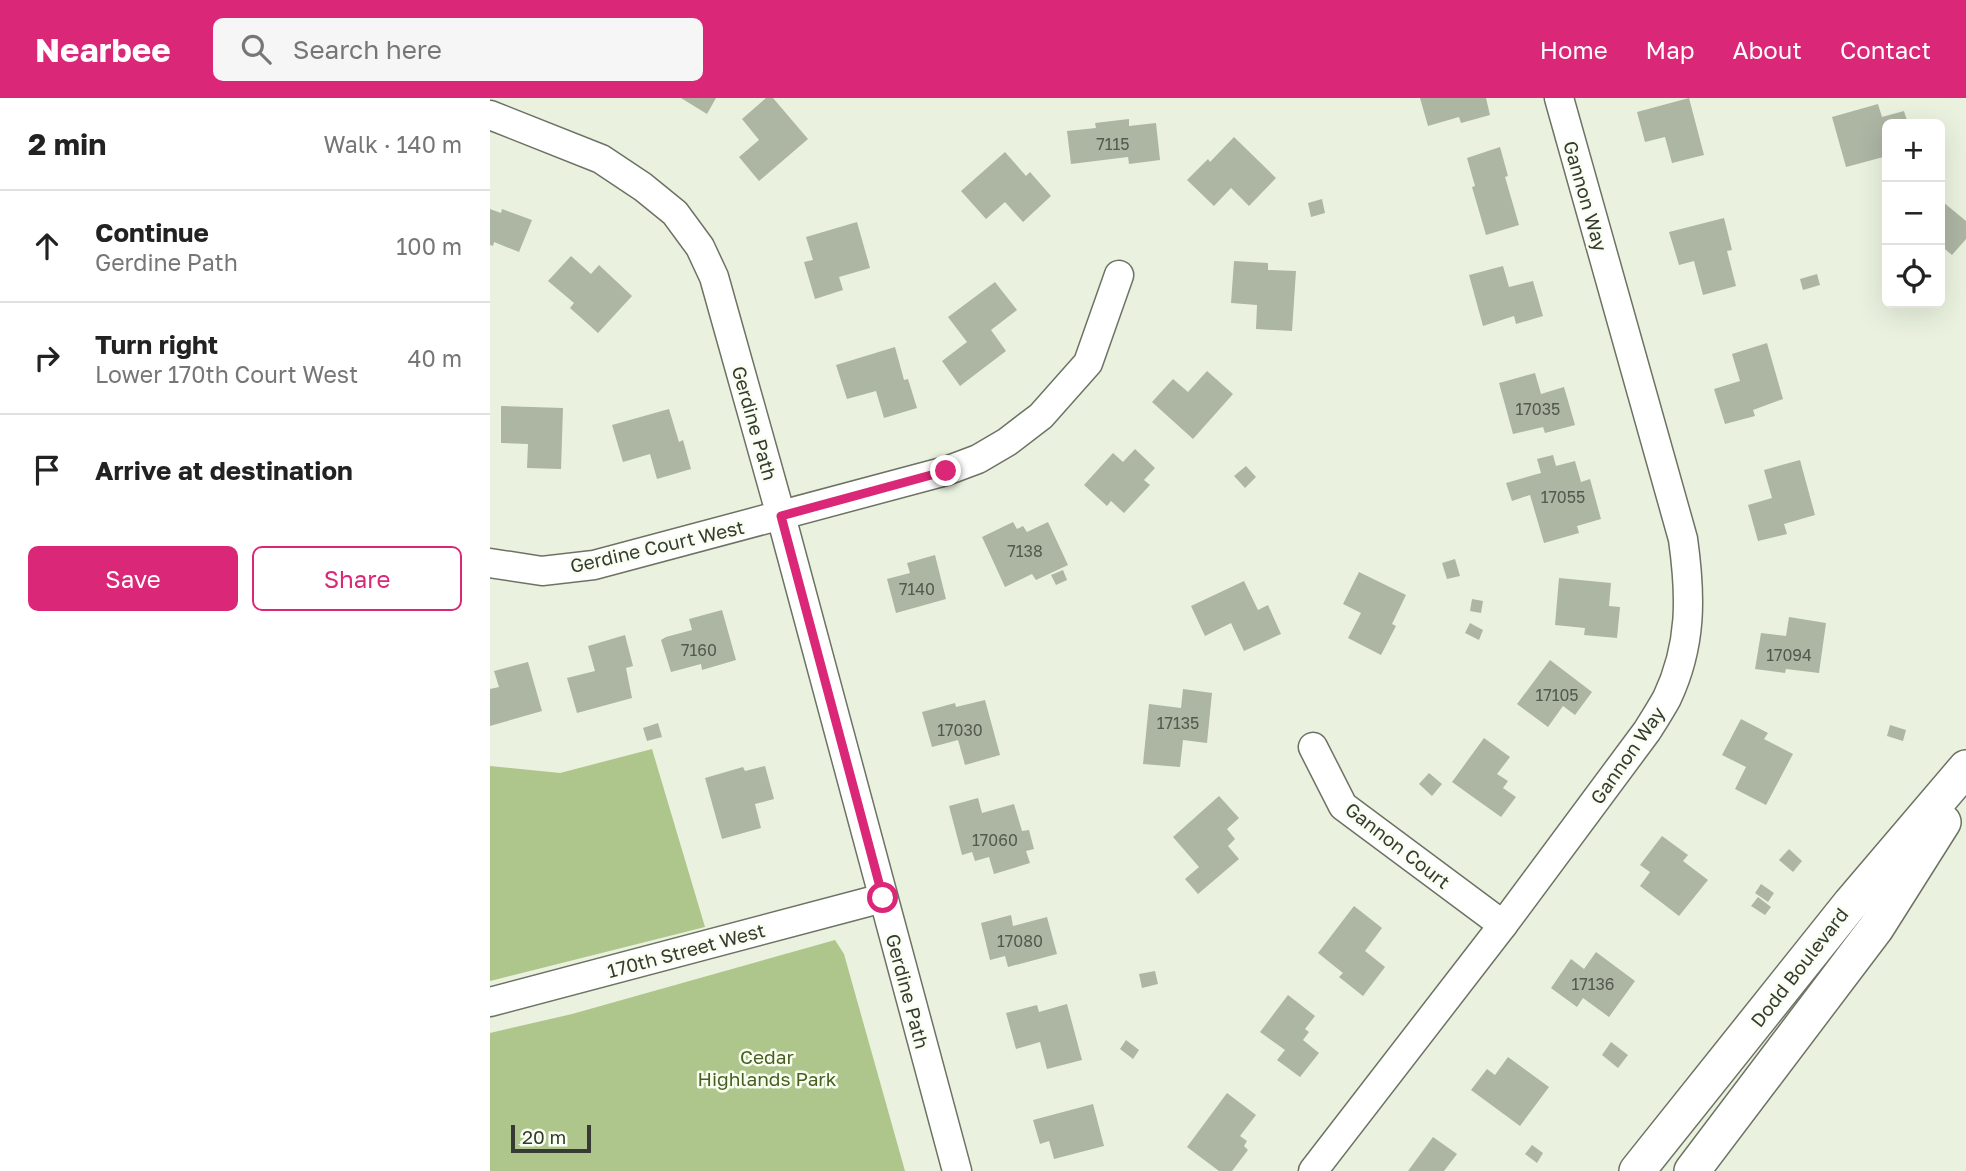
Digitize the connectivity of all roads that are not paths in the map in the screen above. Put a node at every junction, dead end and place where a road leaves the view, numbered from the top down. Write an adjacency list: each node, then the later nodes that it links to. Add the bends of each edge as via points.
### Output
1 (1559, 98): 10 (street, Gannon Way, via 1683,539 1688,618 1681,660 1667,698)
2 (490, 115): 4 (street, Gerdine Path, via 601,159 675,213 700,247 714,277)
3 (1119, 275): 4 (street, Gerdine Court West, via 1088,363 1041,416 1007,442 946,471)
4 (781, 516): 5 (street, Gerdine Court West, via 594,565 542,571); 9 (street, Gerdine Path)
5 (490, 563)
6 (1313, 747): 10 (street, Gannon Court, via 1343,806)
7 (1966, 768): 14 (street, Dodd Boulevard, via 1851,903)
8 (1966, 787): 15 (street, Dodd Boulevard, via 1876,928)
9 (883, 898): 11 (street, 170th Street West); 12 (street, Gerdine Path)
10 (1503, 925): 13 (street, Gannon Way)
11 (490, 1002)
12 (957, 1171)
13 (1313, 1171)
14 (1637, 1171)
15 (1692, 1171)

